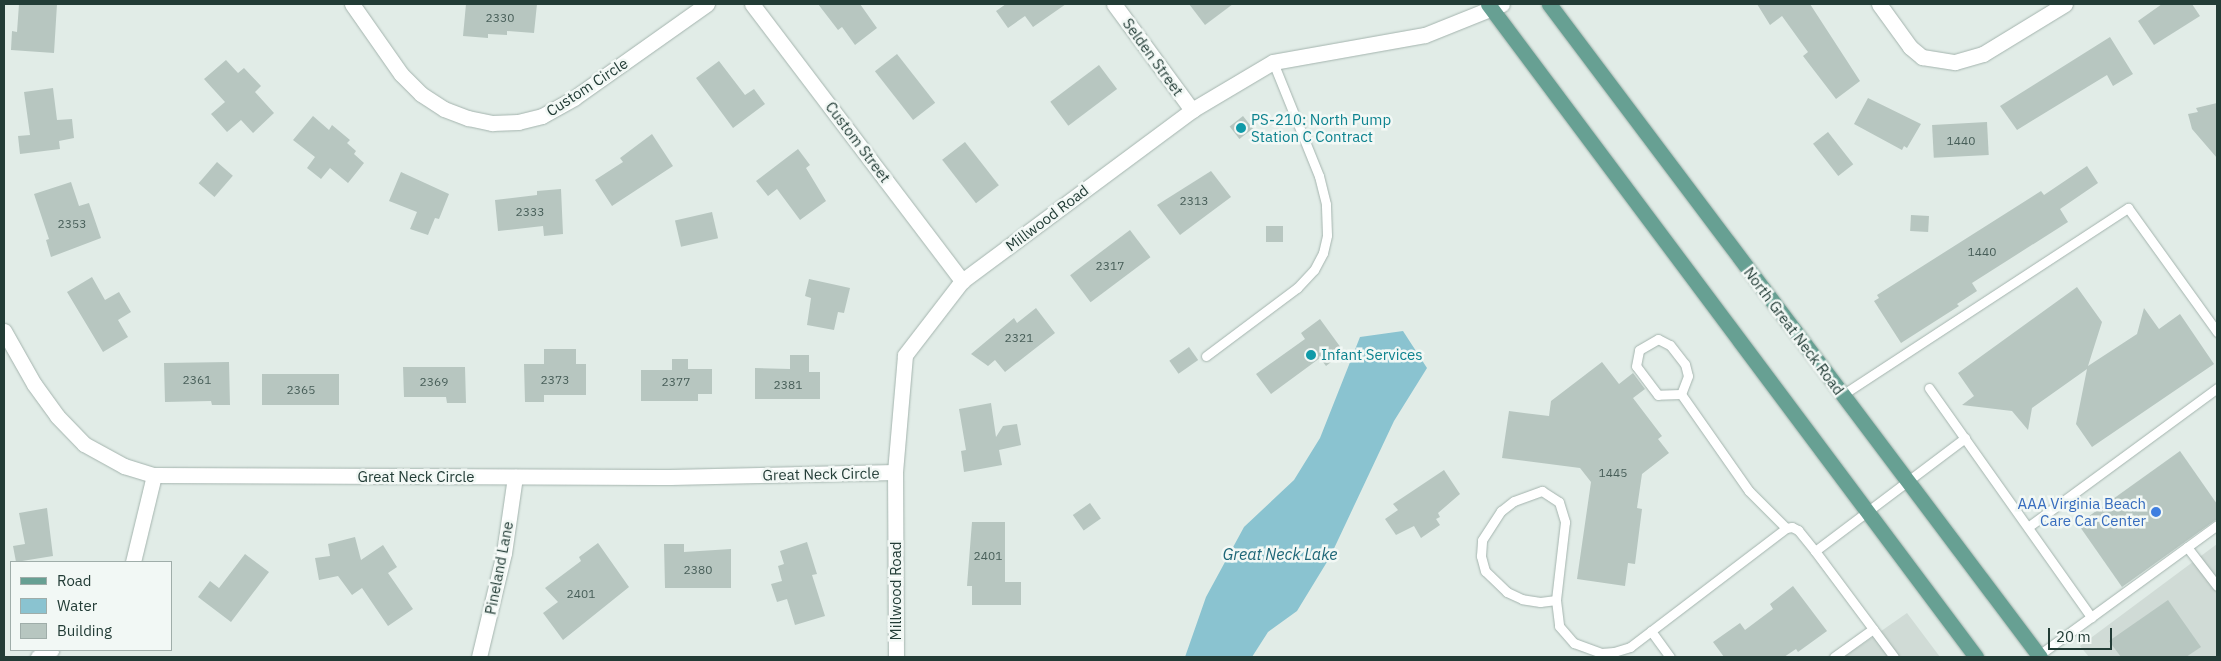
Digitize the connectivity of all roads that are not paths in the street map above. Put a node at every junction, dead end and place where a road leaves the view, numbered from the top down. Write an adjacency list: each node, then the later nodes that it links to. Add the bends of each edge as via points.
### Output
1 (352, 4): 2 (street, Custom Circle, via 400,74 421,94 452,112 492,122 518,122 542,116 574,98)
2 (707, 4)
3 (752, 4): 11 (street, Custom Street)
4 (1114, 4): 10 (street, Selden Street)
5 (1549, 4): 18 (main road, North Great Neck Road)
6 (1879, 4): 7 (street, via 1922,57 1955,62 1983,54)
7 (2065, 4)
8 (1494, 5): 9 (street, Millwood Road, via 1425,35); 24 (main road)
9 (1273, 62): 10 (street, Millwood Road); 14 (lane, via 1319,176 1326,204 1327,235 1323,253 1314,270 1297,288)
10 (1192, 110): 11 (street, Millwood Road)
11 (962, 281): 20 (street, Millwood Road, via 905,355)
12 (4, 331): 21 (street, Great Neck Circle, via 34,384 57,416 84,444 124,466)
13 (2217, 332): 18 (lane, via 2128,208)
14 (1206, 356)
15 (1929, 388): 19 (lane)
16 (2217, 388): 26 (lane)
17 (1681, 394): 17 (lane, via 1688,376 1685,364 1670,345 1658,339 1649,342 1639,350 1636,366 1658,395); 27 (lane, via 1749,490)
18 (1842, 395): 23 (main road, North Great Neck Road)
19 (1964, 438): 23 (lane); 26 (lane)
20 (895, 472): 22 (street, Great Neck Circle); 40 (street, Millwood Road)
21 (154, 475): 22 (street, Great Neck Circle); 30 (street)
22 (515, 478): 39 (street, Pineland Lane, via 504,553)
23 (1907, 481): 24 (lane); 37 (main road, North Great Neck Road)
24 (1867, 511): 29 (lane); 44 (main road)
25 (2217, 525): 28 (lane)
26 (2028, 527): 33 (lane)
27 (1786, 528): 29 (lane, via 1798,530); 35 (lane)
28 (2187, 547): 31 (lane); 33 (lane)
29 (1815, 551): 34 (lane)
30 (132, 561)
31 (2217, 586)
32 (1556, 600): 32 (lane, via 1522,599 1507,592 1485,571 1481,556 1482,540 1502,511 1514,501 1542,491 1560,502 1564,513); 35 (lane, via 1559,626 1574,643 1586,649 1614,652 1630,646)
33 (2091, 617): 37 (lane)
34 (1873, 629): 42 (lane); 43 (lane)
35 (1651, 631): 41 (lane)
36 (49, 651): 38 (street)
37 (2040, 656)
38 (38, 657)
39 (479, 657)
40 (896, 657)
41 (1670, 657)
42 (1834, 657)
43 (1894, 657)
44 (1976, 657)

